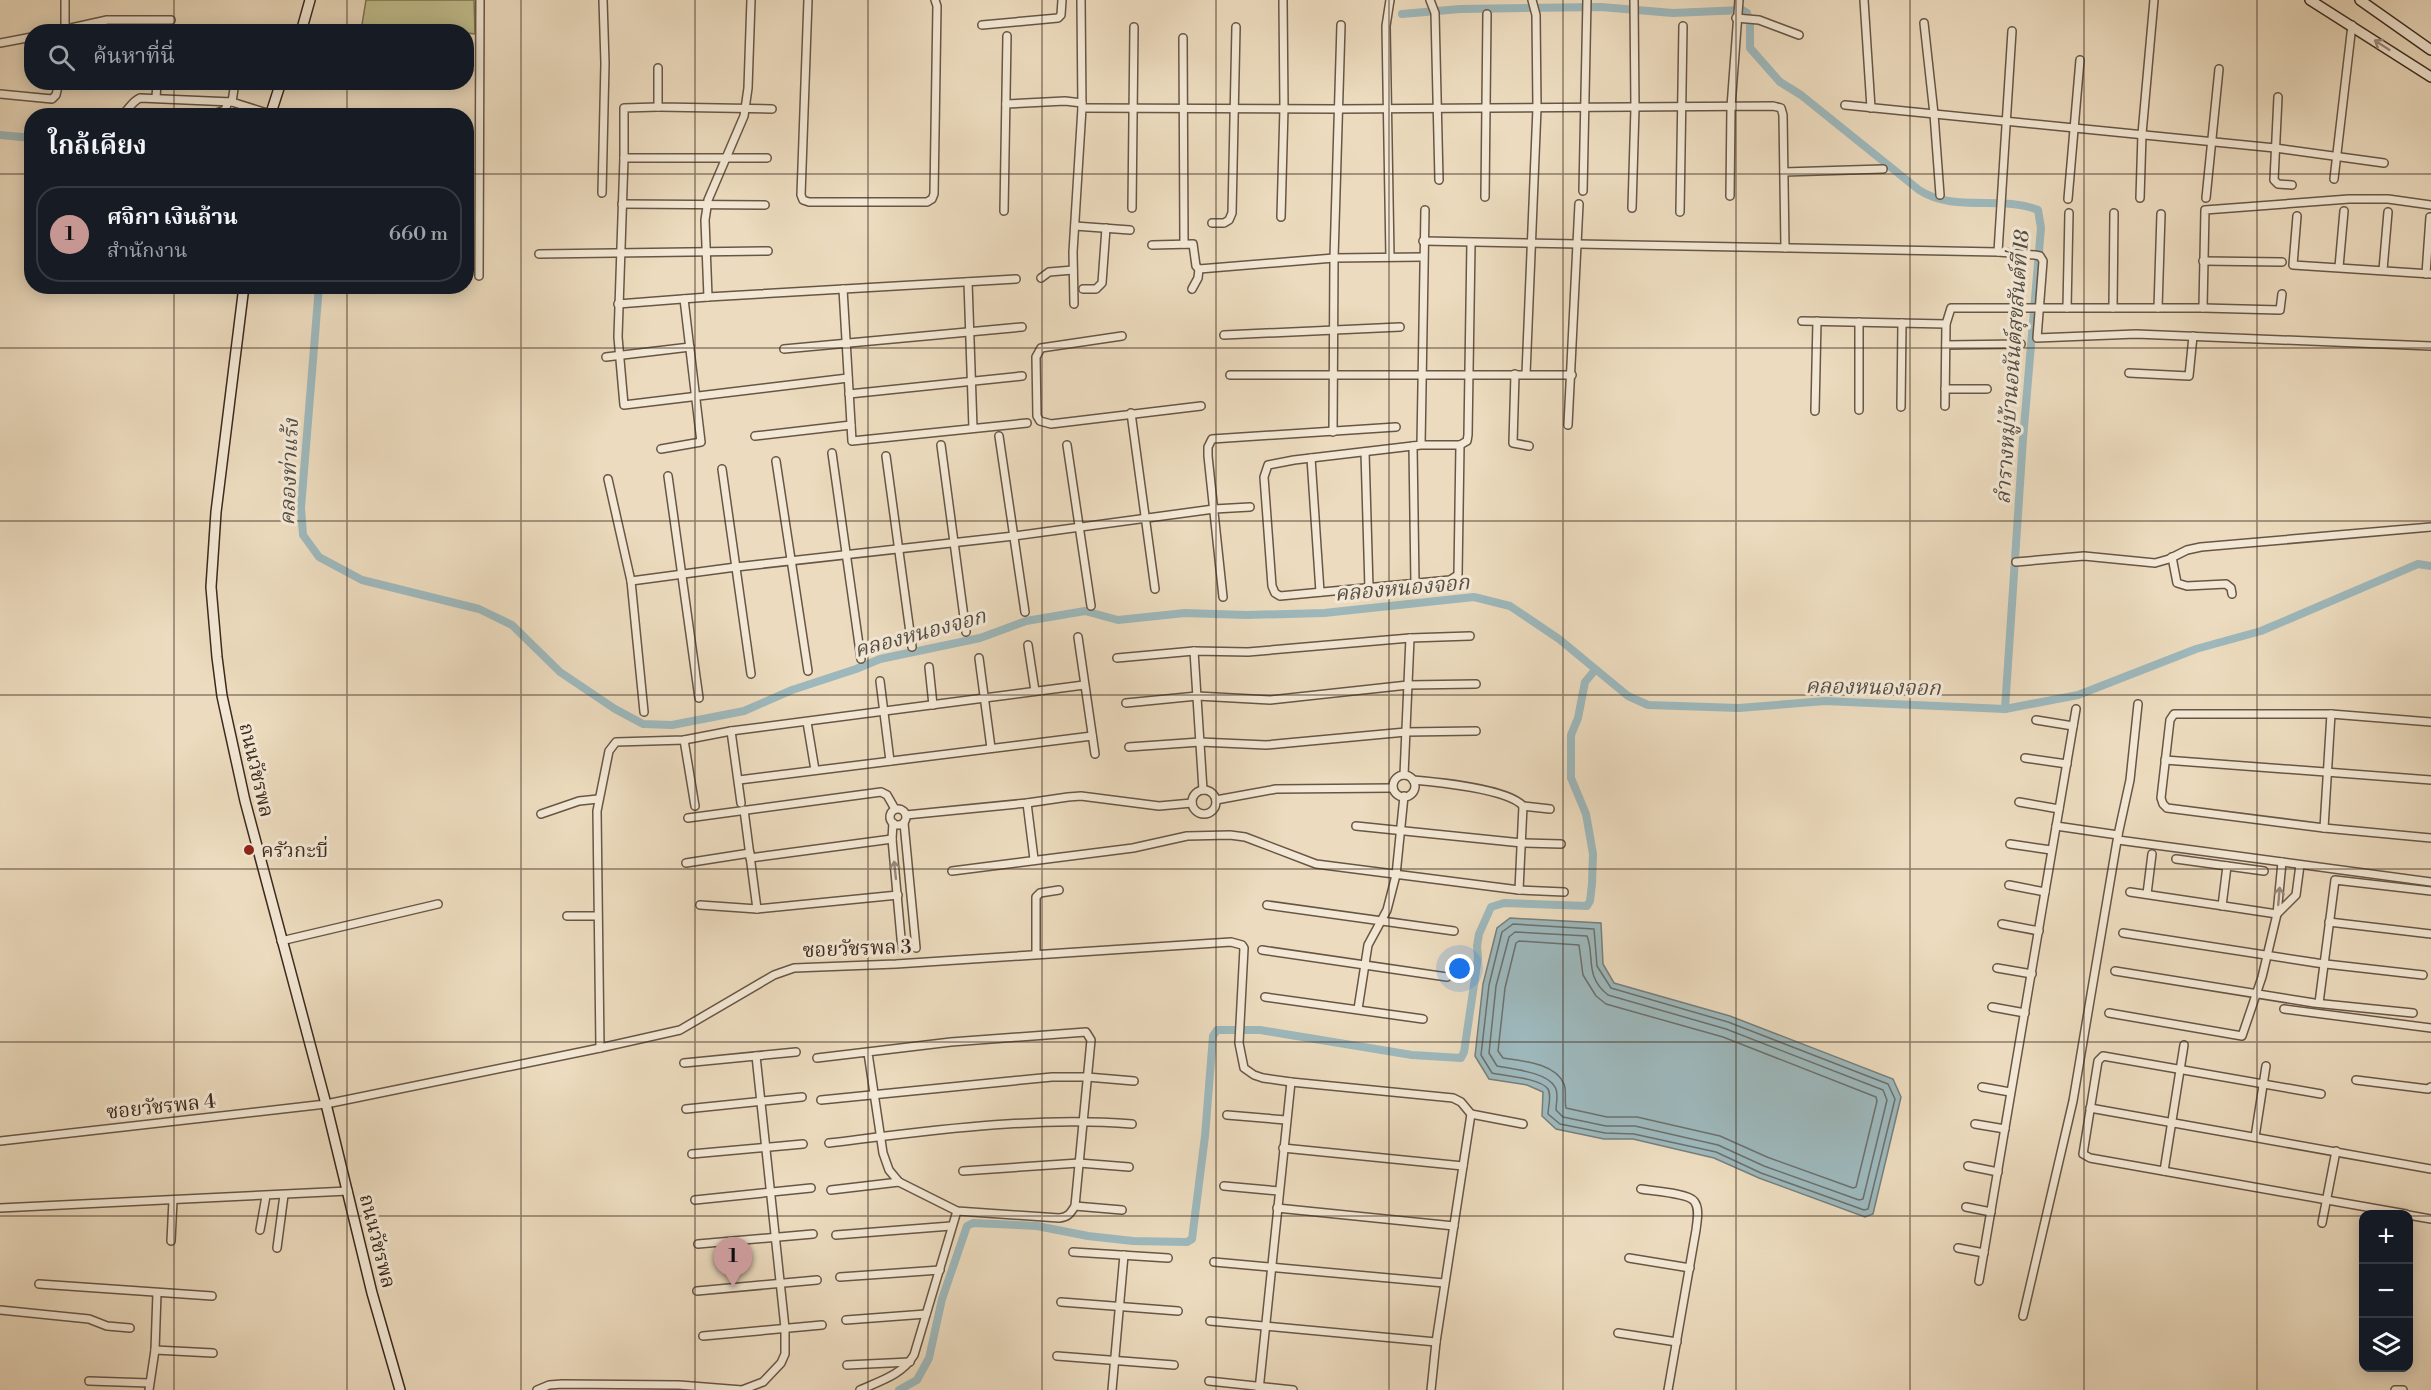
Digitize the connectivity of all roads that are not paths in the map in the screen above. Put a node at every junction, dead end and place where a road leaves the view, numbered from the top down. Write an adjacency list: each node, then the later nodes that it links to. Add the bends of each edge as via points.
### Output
1 (65, 0): 25 (street)
2 (310, 0): 27 (street)
3 (480, 0): 145 (street)
4 (603, 0): 94 (street)
5 (751, 0): 73 (street)
6 (808, 0): 7 (street, via 803,200 927,202 934,194)
7 (935, 0)
8 (1062, 0): 28 (street, via 1058,18)
9 (1081, 0): 54 (street)
10 (1390, 0): 76 (street, via 1386,26)
11 (1739, 0): 22 (street)
12 (1864, 0): 72 (street)
13 (2154, 0): 80 (street)
14 (2310, 0): 29 (street)
15 (2360, 0): 40 (street)
16 (1283, 1): 68 (street)
17 (1532, 2): 70 (street, via 1536,13)
18 (1587, 5): 61 (street)
19 (1432, 6): 69 (street)
20 (1634, 7): 71 (street)
21 (1487, 14): 60 (street)
22 (1737, 14): 36 (street); 63 (street)
23 (171, 20): 26 (street, via 107,20)
24 (1924, 23): 77 (street)
25 (65, 24)
26 (90, 24)
27 (303, 24)
28 (982, 25)
29 (2352, 25): 44 (street, one-way to 29); 84 (street)
30 (1341, 26): 75 (street)
31 (1683, 26): 62 (street)
32 (1134, 27): 57 (street)
33 (1236, 27): 59 (street)
34 (2012, 31): 78 (street)
35 (1006, 36): 53 (street)
36 (1799, 36)
37 (24, 38): 39 (street)
38 (1183, 38): 58 (street)
39 (0, 43)
40 (2431, 50)
41 (2080, 60): 79 (street)
42 (658, 68): 56 (street)
43 (2219, 69): 81 (street)
44 (2431, 77)
45 (57, 90): 49 (street, via 51,99)
46 (156, 90): 51 (street)
47 (233, 90): 52 (street)
48 (278, 90): 67 (street)
49 (0, 94)
50 (2278, 97): 82 (street)
51 (156, 98): 52 (street); 64 (street, via 140,98)
52 (230, 102): 65 (street); 66 (street)
53 (1006, 104): 54 (street, via 1065,101); 109 (street)
54 (1082, 105): 57 (street); 120 (street)
55 (1845, 105): 72 (street)
56 (658, 107): 73 (street); 85 (street, via 624,108)
57 (1134, 107): 58 (street); 106 (street)
58 (1183, 107): 59 (street); 125 (street)
59 (1235, 107): 68 (street); 119 (street, via 1232,213 1224,223)
60 (1486, 107): 69 (street); 70 (street); 97 (street)
61 (1586, 107): 70 (street); 71 (street); 93 (street)
62 (1682, 107): 63 (street); 71 (street); 111 (street)
63 (1731, 107): 89 (street, via 1781,108); 96 (street)
64 (129, 108)
65 (226, 108)
66 (248, 108)
67 (272, 108)
68 (1284, 108): 75 (street); 117 (street)
69 (1437, 108): 76 (street); 91 (street)
70 (1537, 108): 126 (street)
71 (1635, 108): 107 (street)
72 (1871, 108): 77 (street)
73 (745, 109): 74 (street); 83 (street)
74 (772, 109)
75 (1339, 109): 76 (street); 137 (street)
76 (1389, 109): 135 (street)
77 (1935, 114): 78 (street); 95 (street)
78 (2006, 121): 79 (street); 132 (street)
79 (2074, 128): 80 (street); 100 (street)
80 (2142, 134): 81 (street); 98 (street)
81 (2211, 142): 82 (street); 99 (street)
82 (2275, 148): 84 (street); 92 (street, via 2275,183)
83 (727, 157): 85 (street); 86 (street); 103 (street)
84 (2336, 157): 87 (street); 90 (street)
85 (624, 158): 101 (street)
86 (766, 158)
87 (2384, 163)
88 (1883, 169): 89 (street)
89 (1784, 172): 129 (street)
90 (2334, 179)
91 (1439, 180)
92 (2292, 186)
93 (1583, 191)
94 (602, 193)
95 (1940, 195)
96 (1730, 196)
97 (1485, 197)
98 (2140, 198)
99 (2206, 198)
100 (2068, 199)
101 (622, 204): 103 (street); 134 (street)
102 (1579, 204): 128 (street)
103 (707, 205): 104 (street); 130 (street)
104 (765, 205)
105 (2431, 205): 138 (street, via 2349,199 2205,210)
106 (1132, 208)
107 (1632, 208)
108 (1425, 210): 123 (street)
109 (1004, 211)
110 (2344, 211): 140 (street)
111 (1680, 212)
112 (2388, 212): 143 (street)
113 (2069, 213): 159 (street)
114 (2114, 213): 160 (street)
115 (2161, 214): 161 (street)
116 (2297, 216): 140 (street, via 2293,265)
117 (1281, 217)
118 (2430, 217): 144 (street)
119 (1212, 223)
120 (1075, 226): 121 (street); 142 (street)
121 (1106, 228): 122 (street); 150 (street, via 1102,283 1096,289)
122 (1130, 230)
123 (1423, 241): 124 (street); 136 (street)
124 (1471, 243): 126 (street); 185 (street)
125 (1184, 244): 127 (street); 141 (street, via 1193,244)
126 (1532, 244): 128 (street); 187 (street)
127 (1152, 245)
128 (1578, 246): 129 (street); 190 (street)
129 (1785, 248): 132 (street)
130 (706, 251): 131 (street); 134 (street); 154 (street)
131 (768, 251)
132 (1998, 252): 158 (street, via 2038,255 2043,268)
133 (539, 254): 134 (street)
134 (620, 254): 156 (street)
135 (1390, 256): 136 (street); 137 (street)
136 (1423, 257): 183 (street)
137 (1334, 258): 141 (street); 170 (street)
138 (2203, 261): 139 (street); 162 (street)
139 (2282, 262)
140 (2339, 267): 143 (street)
141 (1199, 269): 151 (street)
142 (1073, 270): 146 (street, via 1049,272); 157 (street)
143 (2383, 270): 144 (street)
144 (2428, 274)
145 (479, 276)
146 (1041, 278)
147 (1016, 279): 148 (street)
148 (968, 282): 149 (street); 171 (street)
149 (843, 289): 154 (street); 175 (street)
150 (1083, 289)
151 (1192, 290)
152 (243, 294): 368 (street, ถนนวัชรพล, via 216,512 212,622 233,750)
153 (2282, 294): 162 (street, via 2280,310)
154 (708, 297): 155 (street)
155 (684, 299): 156 (street); 179 (street)
156 (618, 304): 181 (street)
157 (1074, 304)
158 (2035, 308): 159 (street); 167 (street, via 1951,308); 174 (street, via 2037,338)
159 (2067, 308): 160 (street)
160 (2113, 308): 161 (street)
161 (2158, 308): 162 (street)
162 (2202, 308)
163 (1802, 321): 164 (street)
164 (1817, 321): 165 (street); 202 (street)
165 (1859, 322): 166 (street); 201 (street)
166 (1902, 323): 167 (street); 200 (street)
167 (1946, 324): 177 (street)
168 (1022, 327): 171 (street)
169 (1400, 327): 170 (street)
170 (1333, 330): 172 (street); 184 (street)
171 (970, 332): 175 (street); 193 (street)
172 (1224, 334)
173 (1122, 336): 203 (street, via 1041,348 1036,357 1037,416 1051,424)
174 (2193, 336): 178 (street); 188 (street, via 2189,376)
175 (846, 344): 180 (street); 192 (street)
176 (2020, 344): 177 (street)
177 (1946, 345): 194 (street)
178 (2431, 346)
179 (690, 347): 181 (street); 197 (street)
180 (784, 349)
181 (620, 356): 182 (street); 197 (street, via 624,405)
182 (606, 357)
183 (1423, 373): 184 (street); 185 (street); 215 (street)
184 (1333, 374): 189 (street); 209 (street)
185 (1470, 374): 186 (street); 214 (street, via 1468,435)
186 (1515, 374): 187 (street); 216 (street, via 1513,443)
187 (1526, 374): 190 (street)
188 (2129, 374)
189 (1230, 375)
190 (1572, 375): 206 (street)
191 (1022, 376): 193 (street)
192 (848, 378): 196 (street); 197 (street)
193 (971, 381): 196 (street); 208 (street)
194 (1945, 389): 195 (street); 199 (street)
195 (1987, 389)
196 (849, 394): 205 (street)
197 (696, 396): 217 (street, via 701,442)
198 (1201, 406): 203 (street)
199 (1945, 406)
200 (1901, 407)
201 (1859, 410)
202 (1815, 411)
203 (1131, 413): 228 (street)
204 (1027, 423): 208 (street)
205 (851, 425): 208 (street, via 852,441); 210 (street)
206 (1568, 425)
207 (1396, 427): 209 (street)
208 (973, 428)
209 (1333, 432): 227 (street, via 1212,440 1208,456)
210 (755, 436)
211 (999, 436): 231 (street)
212 (941, 445): 232 (street)
213 (1067, 445): 230 (street)
214 (1460, 445): 215 (street); 241 (street, via 1458,575 1450,580)
215 (1417, 446): 218 (street); 241 (street)
216 (1529, 446)
217 (661, 448)
218 (1365, 452): 221 (street); 242 (street)
219 (832, 453): 234 (street)
220 (886, 456): 233 (street)
221 (1311, 458): 244 (street); 244 (street, via 1272,463 1265,470 1272,586 1280,596)
222 (776, 461): 236 (street)
223 (722, 470): 238 (street)
224 (668, 476): 239 (street)
225 (608, 479): 240 (street)
226 (1250, 507): 227 (street)
227 (1214, 509): 228 (street); 246 (street)
228 (1146, 519): 230 (street); 243 (street)
229 (2431, 527): 235 (street, via 2201,547)
230 (1080, 528): 231 (street); 247 (street)
231 (1014, 536): 232 (street); 248 (street)
232 (955, 543): 233 (street); 249 (street)
233 (900, 549): 234 (street); 254 (street)
234 (845, 555): 236 (street); 258 (street)
235 (2172, 557): 237 (street, via 2155,563 2084,556); 245 (street, via 2177,583 2226,584)
236 (791, 560): 238 (street); 260 (street)
237 (2016, 562)
238 (736, 567): 239 (street); 261 (street)
239 (683, 573): 240 (street); 268 (street)
240 (631, 581): 274 (street)
241 (1415, 584): 242 (street)
242 (1369, 588): 244 (street)
243 (1155, 589)
244 (1320, 592)
245 (2232, 594)
246 (1223, 597)
247 (1090, 606)
248 (1025, 612)
249 (966, 632)
250 (1470, 636): 252 (street)
251 (1078, 637): 264 (street)
252 (1410, 638): 255 (street, via 1272,650); 265 (street)
253 (1028, 645): 266 (street)
254 (912, 647)
255 (1194, 651): 257 (street); 267 (street)
256 (979, 658): 269 (street)
257 (1117, 658)
258 (861, 659)
259 (929, 667): 272 (street)
260 (808, 671)
261 (751, 674)
262 (880, 681): 275 (street)
263 (1476, 684): 265 (street)
264 (1084, 685): 266 (street); 284 (street)
265 (1408, 685): 267 (street, via 1270,700); 283 (street)
266 (1035, 692): 269 (street)
267 (1197, 696): 270 (street); 286 (street)
268 (699, 698)
269 (984, 698): 272 (street); 288 (street)
270 (1126, 702)
271 (2138, 704): 323 (street, via 2130,780)
272 (933, 705): 275 (street)
273 (2076, 709): 280 (street)
274 (644, 712)
275 (884, 712): 278 (street); 291 (street)
276 (2331, 714): 279 (street); 292 (street, via 2174,714); 295 (street)
277 (2036, 720): 280 (street)
278 (807, 722): 281 (street); 294 (street)
279 (2431, 722)
280 (2073, 726): 293 (street)
281 (731, 731): 285 (street); 297 (street)
282 (1476, 731): 283 (street)
283 (1406, 732): 286 (street, via 1266,745); 296 (street)
284 (1092, 736): 288 (street); 289 (street)
285 (684, 740): 303 (street, via 616,742 609,751); 308 (street)
286 (1200, 742): 287 (street); 301 (street)
287 (1130, 747)
288 (991, 748): 291 (street)
289 (1095, 754)
290 (2025, 758): 293 (street)
291 (890, 760): 294 (street)
292 (2164, 760): 295 (street); 321 (street, via 2161,798 2167,808)
293 (2067, 764): 313 (street)
294 (814, 770): 297 (street)
295 (2329, 771): 299 (street); 321 (street)
296 (1404, 775): 298 (street); 300 (street, via 1395,778)
297 (739, 780): 310 (street)
298 (1413, 780): 302 (street, via 1413,791); 309 (street, via 1511,796)
299 (2431, 780)
300 (1393, 788): 302 (street); 304 (street, via 1276,789)
301 (1203, 790): 304 (street); 307 (street, via 1193,797)
302 (1404, 796): 322 (street)
303 (598, 799): 314 (street); 358 (street)
304 (1216, 800): 307 (street, via 1208,813 1198,812)
305 (2019, 802): 313 (street)
306 (1027, 803): 307 (street, via 1081,796 1159,806); 315 (street); 332 (street)
307 (1192, 803)
308 (695, 806)
309 (1523, 806): 312 (street); 326 (street)
310 (742, 807): 311 (street, via 881,792); 316 (street); 331 (street)
311 (895, 809): 315 (street); 317 (street, via 890,817)
312 (1550, 809)
313 (2060, 809): 320 (street)
314 (541, 814)
315 (906, 815): 318 (street)
316 (688, 818)
317 (892, 823): 318 (street); 325 (street)
318 (904, 823): 366 (street)
319 (1356, 826): 322 (street)
320 (2056, 826): 323 (street); 329 (street)
321 (2324, 828): 324 (street)
322 (1402, 832): 326 (street); 340 (street)
323 (2118, 837): 334 (street); 500 (street, via 2073,1101)
324 (2431, 838)
325 (892, 839): 331 (street); 350 (street, one-way to 325)
326 (1522, 843): 327 (street); 344 (street)
327 (1561, 844)
328 (2010, 844): 329 (street)
329 (2051, 850): 347 (street)
330 (2152, 854): 349 (street)
331 (750, 856): 335 (street); 355 (street)
332 (1034, 859): 338 (street); 340 (street, via 1133,848 1187,837 1230,835 1316,864)
333 (2176, 859): 337 (street)
334 (2282, 862): 336 (street); 356 (street, one-way to 334)
335 (686, 863)
336 (2300, 865): 341 (street); 356 (street, via 2296,895)
337 (2227, 866): 339 (street); 354 (street)
338 (952, 871)
339 (2264, 871)
340 (1396, 875): 344 (street); 359 (street)
341 (2431, 882)
342 (2009, 885): 347 (street)
343 (1059, 890): 370 (street, via 1036,897)
344 (1519, 890): 346 (street)
345 (2431, 891): 360 (street, via 2335,880)
346 (1564, 892)
347 (2045, 892): 363 (street)
348 (2130, 892): 349 (street)
349 (2147, 894): 354 (street)
350 (898, 895): 355 (street); 367 (street)
351 (438, 904): 368 (street)
352 (700, 905): 355 (street)
353 (1266, 905): 359 (street)
354 (2222, 906): 356 (street)
355 (757, 909)
356 (2277, 914): 371 (street)
357 (567, 916): 358 (street)
358 (597, 916): 393 (street)
359 (1382, 920): 362 (street); 375 (street, via 1371,938)
360 (2330, 922): 365 (street); 374 (street)
361 (2002, 924): 363 (street)
362 (1454, 931)
363 (2038, 931): 378 (street)
364 (2123, 933): 371 (street)
365 (2431, 934)
366 (915, 937): 367 (street); 372 (street)
367 (902, 938): 373 (street)
368 (281, 941): 414 (street, ถนนวัชรพล)
369 (1262, 950): 375 (street)
370 (1036, 954): 372 (street, ซอยวัชรพล 3); 404 (street, ซอยวัชรพล 3, via 1237,943 1244,948 1239,1043 1244,1068 1263,1078)
371 (2267, 955): 374 (street); 381 (street)
372 (918, 962): 373 (street, ซอยวัชรพล 3)
373 (903, 963): 393 (street, ซอยวัชรพล 3, via 785,970 680,1030)
374 (2324, 964): 379 (street); 383 (street)
375 (1365, 966): 380 (street); 385 (street)
376 (1997, 968): 378 (street)
377 (2115, 971): 381 (street)
378 (2032, 974): 387 (street)
379 (2423, 975)
380 (1447, 977)
381 (2256, 994): 383 (street); 388 (street, via 2242,1036)
382 (1265, 997): 385 (street)
383 (2319, 1003): 389 (street)
384 (1992, 1007): 387 (street)
385 (1358, 1010): 390 (street)
386 (2284, 1010): 391 (street)
387 (2025, 1013): 408 (street)
388 (2109, 1013)
389 (2413, 1013)
390 (1424, 1019)
391 (2431, 1028)
392 (2184, 1045): 400 (street)
393 (600, 1048): 414 (street, ซอยวัชรพล 3)
394 (796, 1052): 396 (street)
395 (868, 1053): 397 (street); 401 (street, via 1086,1032 1091,1040); 409 (street)
396 (756, 1056): 398 (street); 413 (street)
397 (817, 1058)
398 (684, 1063)
399 (2266, 1066): 405 (street)
400 (2180, 1069): 405 (street); 415 (street, via 2100,1056); 421 (street)
401 (1087, 1077): 403 (street); 409 (street); 419 (street)
402 (2356, 1080): 407 (street)
403 (1134, 1081)
404 (1291, 1082): 417 (street, via 1453,1098); 420 (street)
405 (2264, 1084): 410 (street); 427 (street)
406 (1982, 1087): 408 (street)
407 (2431, 1087)
408 (2010, 1092): 425 (street)
409 (873, 1094): 412 (street); 426 (street)
410 (2321, 1094)
411 (802, 1096): 413 (street)
412 (821, 1100)
413 (760, 1102): 416 (street); 431 (street)
414 (326, 1104): 428 (street, ซอยวัชรพล 4); 448 (street, ถนนวัชรพล)
415 (2090, 1108): 421 (street); 441 (street, via 2083,1151 2086,1156)
416 (686, 1109)
417 (1471, 1114): 423 (street); 436 (street)
418 (1227, 1115): 420 (street)
419 (1083, 1120): 422 (street); 426 (street); 435 (street)
420 (1286, 1120): 432 (street)
421 (2172, 1122): 427 (street); 441 (street)
422 (1132, 1124)
423 (1523, 1124)
424 (1975, 1124): 425 (street)
425 (2005, 1129): 442 (street)
426 (879, 1137): 429 (street); 443 (street, via 889,1170)
427 (2255, 1137): 433 (street)
428 (0, 1141)
429 (828, 1143)
430 (803, 1144): 431 (street)
431 (764, 1147): 434 (street); 450 (street)
432 (1283, 1148): 436 (street); 449 (street)
433 (2336, 1151): 439 (street); 455 (street)
434 (692, 1154)
435 (1079, 1162): 438 (street); 440 (street); 456 (street)
436 (1463, 1166): 468 (street)
437 (1968, 1166): 442 (street)
438 (1129, 1167)
439 (2431, 1169)
440 (963, 1171)
441 (2164, 1171): 455 (street)
442 (1998, 1172): 463 (street)
443 (898, 1182): 447 (street); 462 (street)
444 (1224, 1186): 449 (street)
445 (811, 1188): 450 (street)
446 (1641, 1189): 484 (street, via 1695,1201 1696,1230)
447 (831, 1190)
448 (348, 1191): 452 (street); 522 (street, ถนนวัชรพล)
449 (1279, 1191): 458 (street)
450 (770, 1192): 454 (street); 472 (street)
451 (266, 1196): 452 (street); 453 (street); 469 (street)
452 (284, 1196): 475 (street)
453 (173, 1200): 457 (street); 473 (street)
454 (696, 1200)
455 (2327, 1200): 461 (street); 466 (street)
456 (1075, 1206): 460 (street); 462 (street, via 1066,1218)
457 (0, 1208)
458 (1277, 1208): 468 (street); 483 (street)
459 (1966, 1208): 463 (street)
460 (1122, 1210)
461 (2380, 1210)
462 (957, 1211): 467 (street)
463 (1990, 1212): 478 (street)
464 (2413, 1216): 465 (street)
465 (2431, 1219)
466 (2322, 1223)
467 (951, 1226): 471 (street); 485 (street)
468 (1454, 1226): 490 (street)
469 (260, 1230)
470 (813, 1234): 472 (street)
471 (836, 1235)
472 (776, 1237): 474 (street); 489 (street)
473 (171, 1241)
474 (698, 1244)
475 (277, 1248)
476 (1958, 1248): 478 (street)
477 (1073, 1252): 479 (street)
478 (1984, 1253): 488 (street)
479 (1124, 1255): 480 (street); 496 (street)
480 (1168, 1258)
481 (1629, 1258): 484 (street)
482 (1214, 1262): 483 (street)
483 (1271, 1268): 490 (street); 506 (street)
484 (1690, 1268): 510 (street)
485 (940, 1270): 486 (street); 499 (street)
486 (840, 1277)
487 (817, 1280): 489 (street)
488 (1978, 1281)
489 (780, 1283): 492 (street); 505 (street)
490 (1444, 1283): 509 (street)
491 (39, 1284): 493 (street)
492 (697, 1291)
493 (157, 1293): 494 (street); 511 (street)
494 (212, 1296)
495 (1061, 1302): 496 (street)
496 (1120, 1307): 498 (street); 514 (street)
497 (0, 1311): 504 (street, via 89,1318 107,1326)
498 (1178, 1311)
499 (926, 1314): 501 (street); 515 (street)
500 (2023, 1316)
501 (846, 1320)
502 (1210, 1321): 506 (street)
503 (822, 1325): 505 (street)
504 (130, 1328)
505 (785, 1328): 508 (street); 523 (street, via 781,1363 763,1382 742,1390 562,1384)
506 (1265, 1328): 509 (street); 521 (street)
507 (1618, 1333): 510 (street)
508 (703, 1336)
509 (1436, 1342): 527 (street)
510 (1677, 1342): 528 (street)
511 (155, 1350): 512 (street); 520 (street)
512 (213, 1353)
513 (1057, 1356): 514 (street)
514 (1114, 1360): 517 (street); 525 (street)
515 (910, 1362): 516 (street); 524 (street, via 897,1373)
516 (847, 1365)
517 (1174, 1365)
518 (89, 1381): 520 (street)
519 (1209, 1381): 521 (street)
520 (149, 1387)
521 (1259, 1388): 526 (street)
522 (400, 1390)
523 (537, 1390)
524 (860, 1390)
525 (1112, 1390)
526 (1293, 1390)
527 (1431, 1390)
528 (1668, 1390)
529 (2395, 1390): 530 (street)
530 (2403, 1390)

